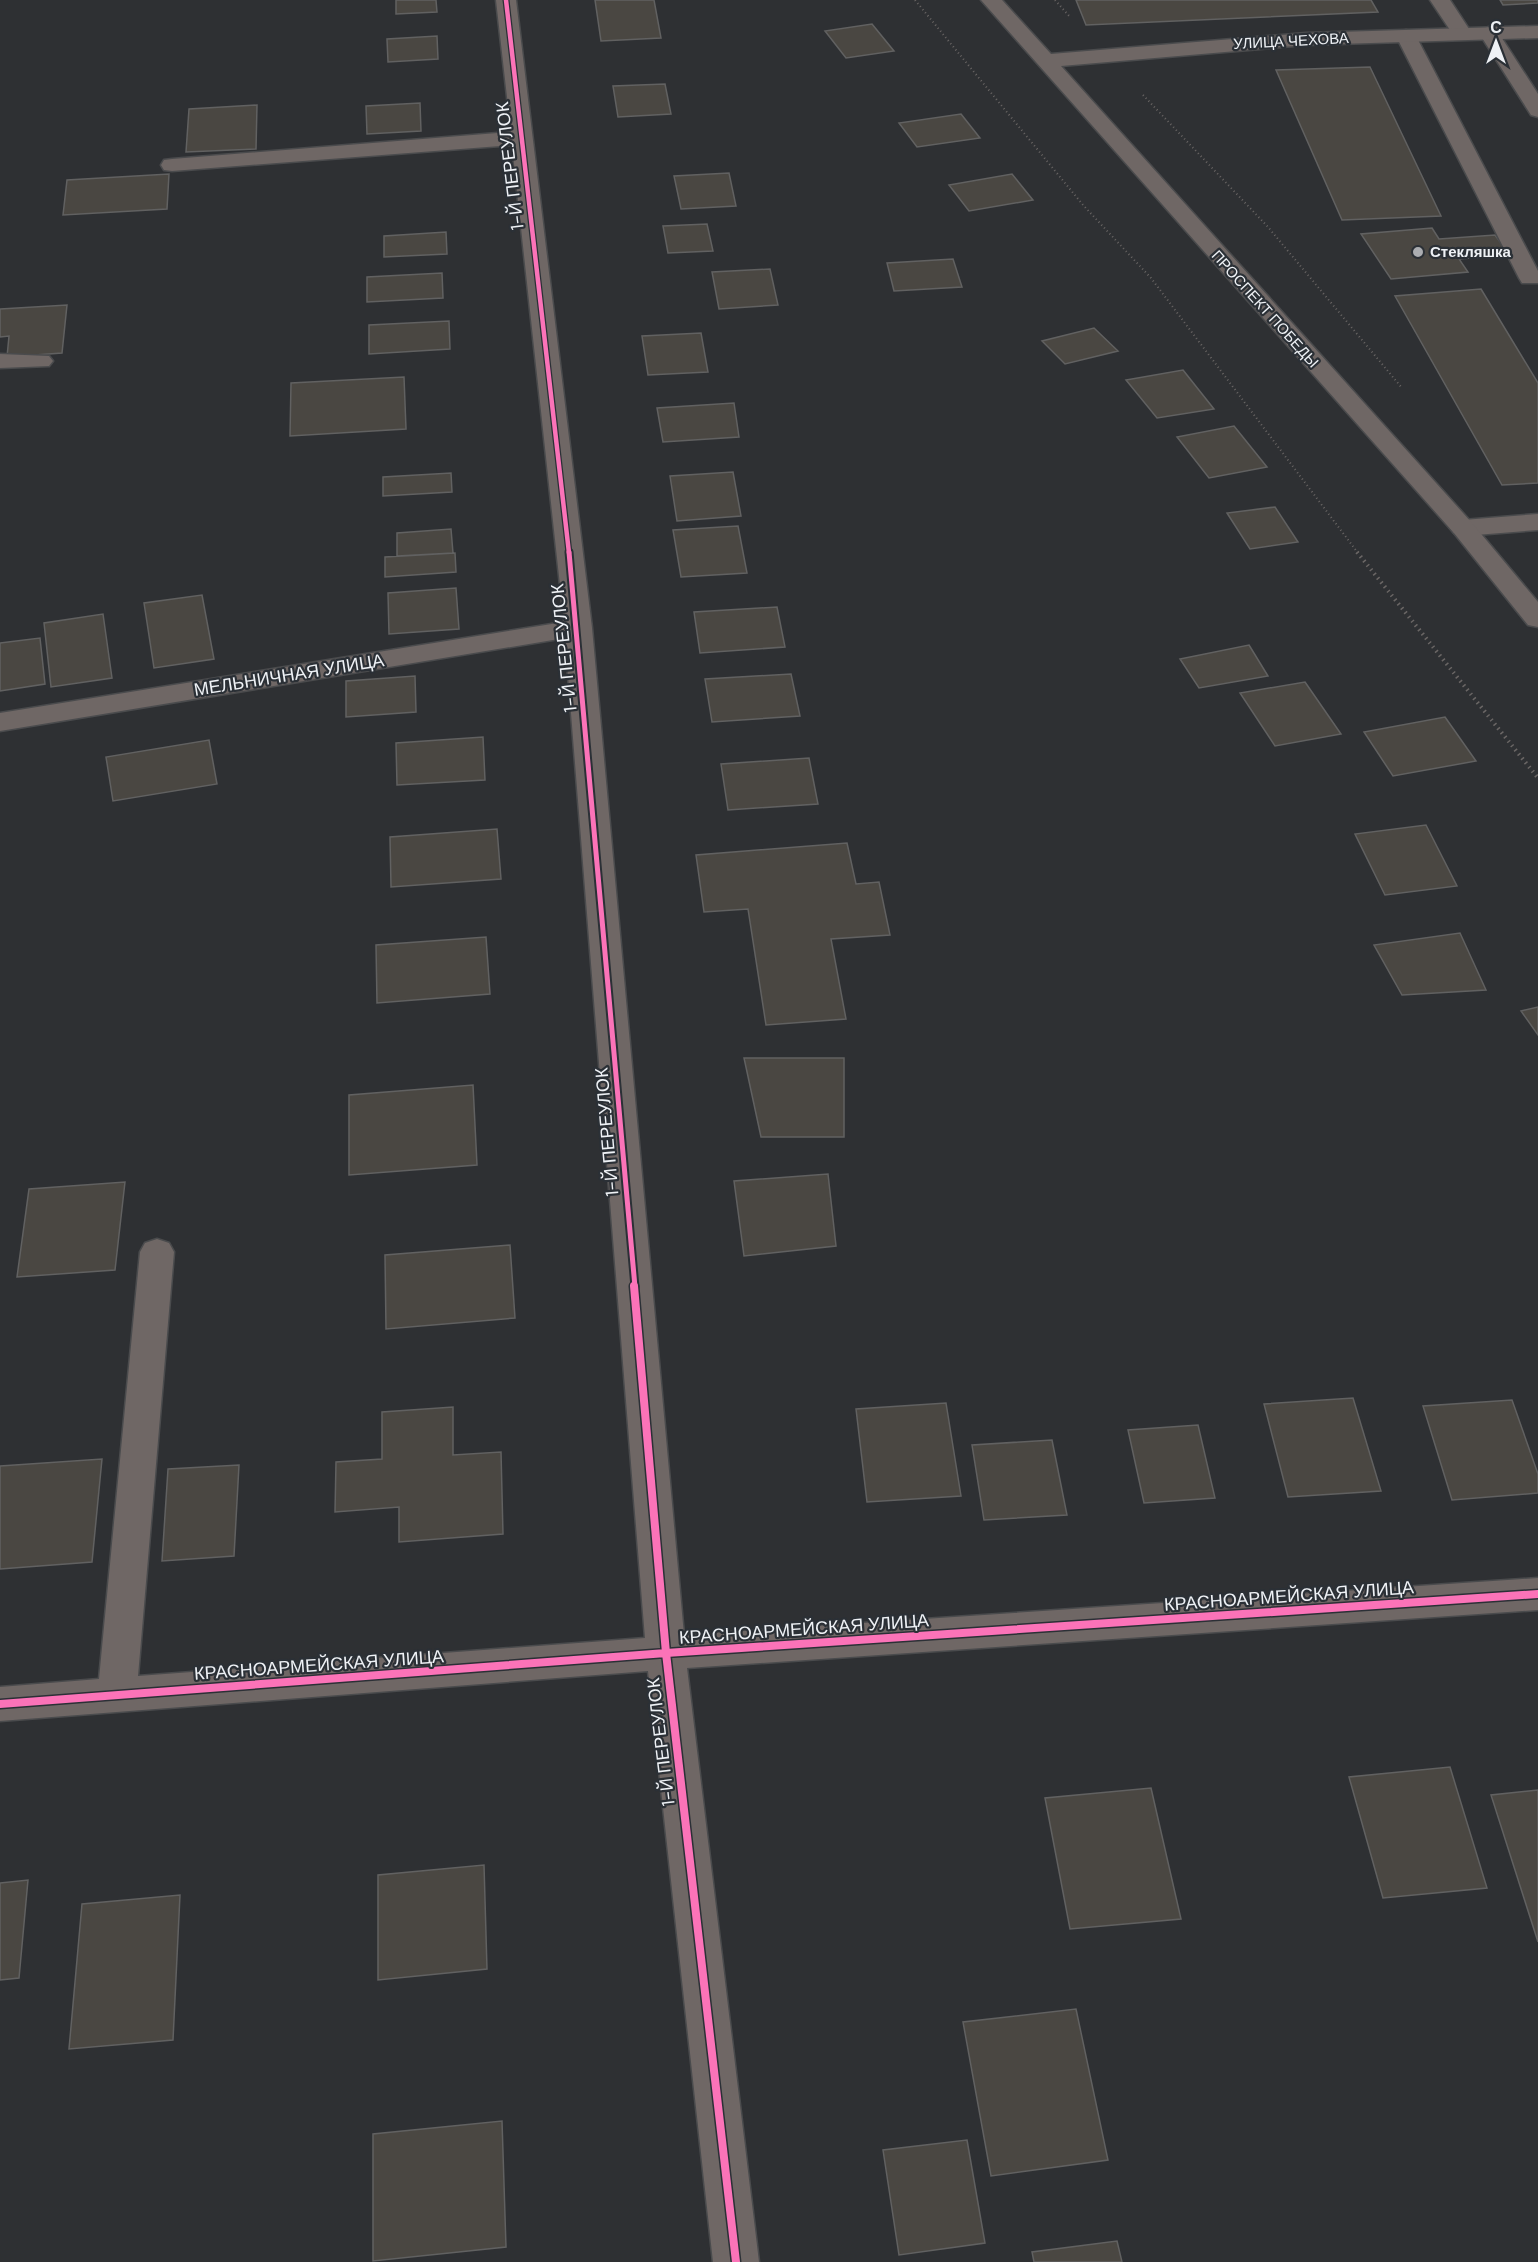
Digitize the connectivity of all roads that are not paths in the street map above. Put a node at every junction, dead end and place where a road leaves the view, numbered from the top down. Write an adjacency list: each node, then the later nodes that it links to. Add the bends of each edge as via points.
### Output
1 (506, 0): 10 (street, 1-Й ПЕРЕУЛОК)
2 (991, 0): 8 (street, ПРОСПЕКТ ПОБЕДЫ)
3 (1440, 0): 6 (street)
4 (1538, 32): 5 (street, УЛИЦА ЧЕХОВА)
5 (1489, 33): 6 (street, УЛИЦА ЧЕХОВА); 9 (street)
6 (1463, 35): 7 (street, УЛИЦА ЧЕХОВА)
7 (1406, 36): 8 (street, УЛИЦА ЧЕХОВА, via 1211,45); 12 (street)
8 (1044, 62): 18 (street, ПРОСПЕКТ ПОБЕДЫ)
9 (1538, 111)
10 (522, 138): 11 (street, 1-Й ПЕРЕУЛОК); 20 (street, 1-Й ПЕРЕУЛОК)
11 (172, 165)
12 (1500, 219): 13 (street); 14 (street)
13 (1538, 240)
14 (1535, 280)
15 (0, 361): 16 (street)
16 (41, 361)
17 (1538, 522): 18 (street)
18 (1463, 528): 19 (street, ПРОСПЕКТ ПОБЕДЫ)
19 (1538, 619)
20 (578, 628): 21 (street, МЕЛЬНИЧНАЯ УЛИЦА); 24 (street, 1-Й ПЕРЕУЛОК)
21 (0, 722)
22 (157, 1252): 25 (street)
23 (1538, 1594): 24 (street, КРАСНОАРМЕЙСКАЯ УЛИЦА)
24 (666, 1653): 25 (street, КРАСНОАРМЕЙСКАЯ УЛИЦА); 27 (street, 1-Й ПЕРЕУЛОК)
25 (117, 1695): 26 (street, КРАСНОАРМЕЙСКАЯ УЛИЦА)
26 (0, 1704)
27 (736, 2262)

